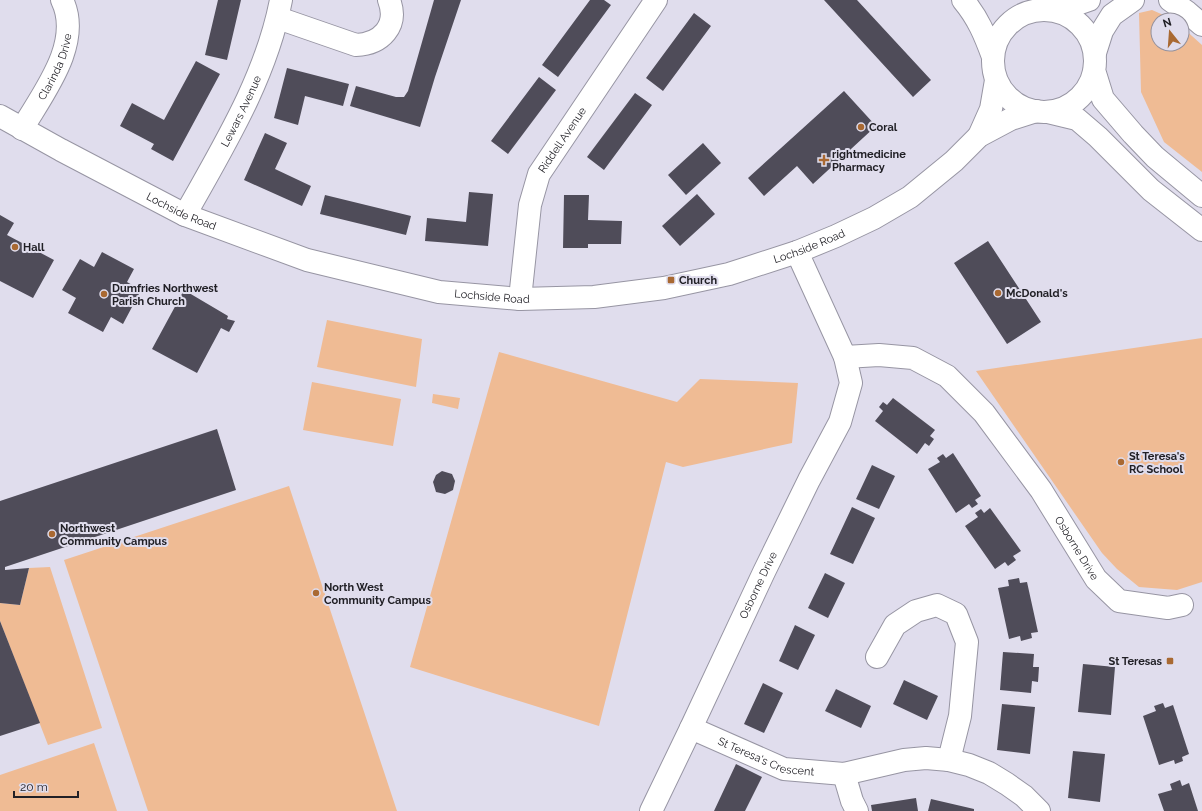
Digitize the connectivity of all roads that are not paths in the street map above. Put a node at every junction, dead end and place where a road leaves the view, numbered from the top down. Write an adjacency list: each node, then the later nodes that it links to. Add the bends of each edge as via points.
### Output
1 (62, 0): 17 (main road, Clarinda Drive, via 68,27 64,55)
2 (389, 0): 9 (main road, via 392,15 386,32 373,42 356,45)
3 (656, 0): 23 (main road, Riddell Avenue, via 539,174 530,205)
4 (963, 0): 12 (main road, via 984,32)
5 (1019, 0): 10 (main road)
6 (1088, 0): 10 (main road, via 1072,6)
7 (1132, 0): 13 (main road, via 1112,15 1102,31)
8 (1170, 0): 11 (main road)
9 (280, 9): 20 (main road, Lewars Avenue, via 260,70 238,119)
10 (1046, 10): 12 (main road, via 1023,14 1008,24 1000,33); 13 (main road, via 1068,15 1079,24 1089,37)
11 (1202, 25)
12 (992, 57): 14 (main road)
13 (1094, 62): 15 (main road, via 1088,87 1077,100 1063,108); 19 (main road, via 1104,99 1155,156)
14 (996, 80): 15 (main road, via 1005,94 1019,106); 18 (main road, Lochside Road, via 990,109)
15 (1042, 112): 18 (main road, Lochside Road, via 1011,119); 21 (main road, via 1077,119 1151,190)
16 (0, 116): 17 (main road, Lochside Road)
17 (22, 129): 20 (main road, Lochside Road)
18 (979, 136): 22 (main road, Lochside Road, via 954,161 910,197 874,218)
19 (1202, 196)
20 (185, 215): 23 (main road, Lochside Road, via 307,260 439,292)
21 (1202, 230)
22 (797, 252): 23 (main road, Lochside Road, via 729,274 664,288 594,297); 24 (main road, Osborne Drive)
23 (520, 299)
24 (845, 357): 25 (main road, Osborne Drive, via 879,355 913,358 947,376 984,413 1041,490 1096,579 1119,601 1168,608); 27 (main road, Osborne Drive, via 851,383 840,422 764,572)
25 (1182, 605)
26 (877, 657): 28 (main road, via 895,625 916,611 937,604 956,614 967,642 960,716)
27 (691, 728): 29 (main road, St Teresa's Crescent, via 784,769); 30 (main road, Osborne Drive)
28 (949, 760): 29 (main road, St Teresa's Crescent, via 904,760); 32 (main road, St Teresa's Crescent, via 989,773 1024,796)
29 (844, 774): 31 (main road)
30 (650, 811)
31 (857, 811)
32 (1038, 811)

